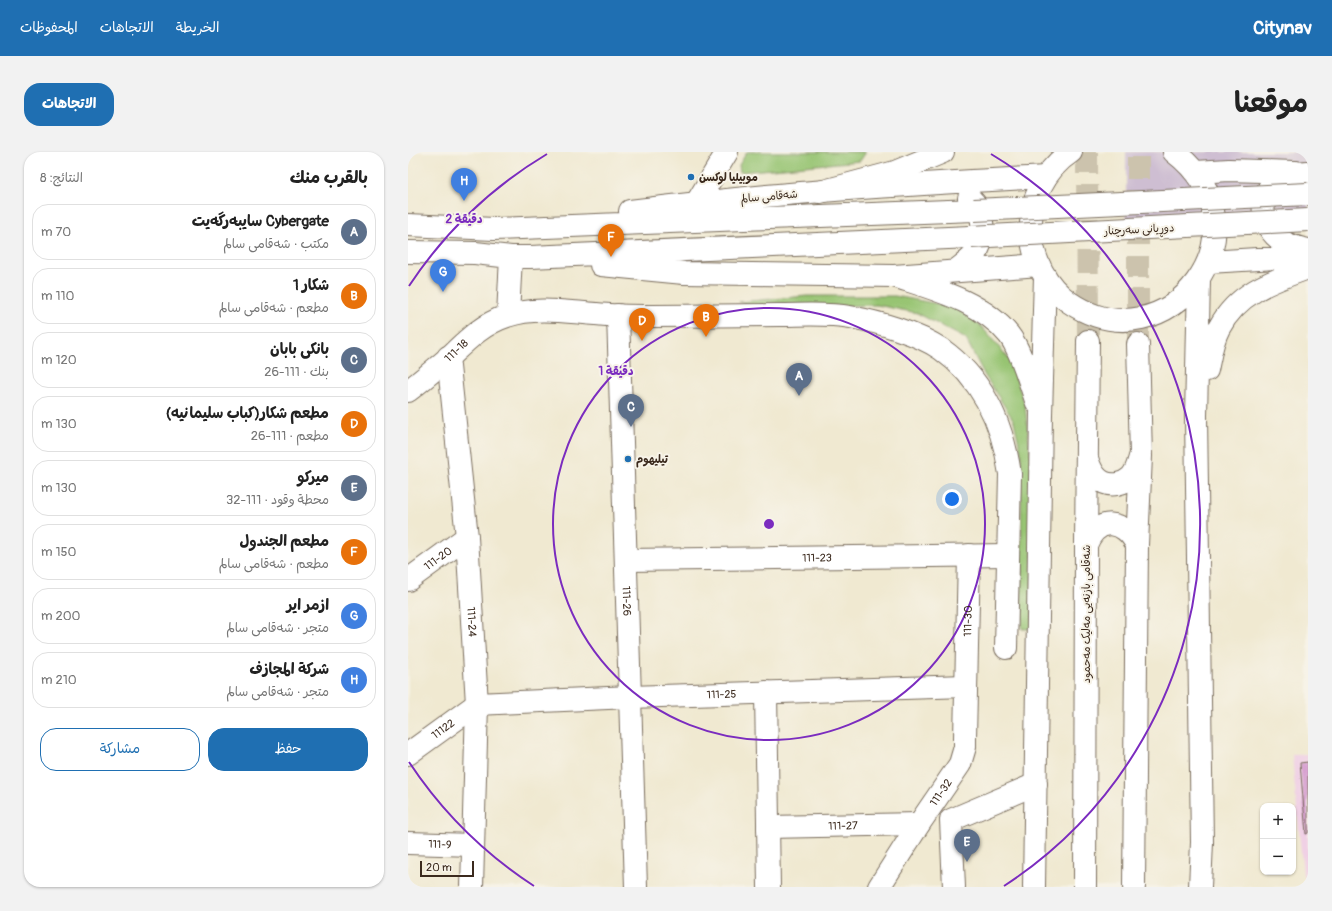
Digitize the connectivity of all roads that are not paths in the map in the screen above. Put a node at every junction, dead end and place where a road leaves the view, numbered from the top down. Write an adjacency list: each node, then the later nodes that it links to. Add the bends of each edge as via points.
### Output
1 (727, 152): 11 (main road)
2 (943, 152): 9 (main road, via 895,172)
3 (1071, 152): 6 (main road)
4 (1174, 152): 5 (main road)
5 (1195, 165): 7 (main road, via 1229,170); 20 (main road, via 1209,195 1214,221 1213,247)
6 (1048, 167): 8 (main road, شەقامی سالم); 22 (main road, via 1036,196 1031,217 1032,242)
7 (1307, 172): 15 (main road, via 1290,174 1276,181 1266,192 1264,210 1267,226 1273,234 1289,245)
8 (938, 182): 9 (main road, شەقامی سالم); 21 (main road, via 960,191 975,202 980,215 980,245 974,255)
9 (820, 192): 11 (main road, شەقامی سالم)
10 (1308, 194): 14 (main road, شەقامی سالم, bridge)
11 (697, 202): 14 (main road, شەقامی سالم)
12 (1308, 220): 18 (main road, دوڕیانی سەرچنار, bridge)
13 (408, 225): 14 (main road, شەقامی سالم)
14 (494, 229)
15 (1308, 250)
16 (408, 252): 18 (main road)
17 (1308, 256): 20 (main road)
18 (520, 257): 23 (main road, via 684,273); 24 (main road)
19 (1308, 268): 31 (main road, via 1262,286 1228,316 1212,344)
20 (1204, 270): 22 (main road, via 1190,291 1166,309 1151,315 1121,320 1077,308 1054,288); 31 (main road)
21 (955, 271): 22 (main road); 23 (main road)
22 (1042, 271): 30 (main road)
23 (894, 276): 30 (main road, via 957,298 1000,325 1017,347)
24 (508, 315): 25 (main road, 111-18, via 543,310); 28 (main road, 111-18, via 479,330)
25 (618, 315): 38 (main road, 111-18, via 849,317 911,334 940,349 966,373 984,395 1002,433 1010,474); 39 (main road, 111-26)
26 (1088, 341): 33 (main road, شەقامی بازنەیی مەلیک مەحمود)
27 (1138, 344): 32 (main road)
28 (448, 357): 29 (main road, 111-18); 34 (main road, 111-24)
29 (408, 391)
30 (1041, 414): 47 (main road)
31 (1196, 416): 60 (main road, via 1202,842)
32 (1141, 456): 33 (main road, via 1132,476 1116,484 1106,484 1099,479); 36 (main road)
33 (1086, 458): 35 (main road, شەقامی بازنەیی مەلیک مەحمود)
34 (467, 537): 40 (main road, 111-20); 45 (main road, 111-24)
35 (1086, 545): 36 (main road, via 1093,531 1108,524 1127,530); 58 (main road, شەقامی بازنەیی مەلیک مەحمود)
36 (1137, 545): 59 (main road)
37 (969, 555): 38 (main road, 111-23); 39 (main road, 111-23); 42 (main road, 111-30)
38 (1008, 555): 41 (main road, 111-18)
39 (626, 560): 44 (main road, 111-26)
40 (408, 580)
41 (1006, 648)
42 (966, 686): 43 (main road, 111-25); 48 (main road, 111-32, via 963,756)
43 (766, 692): 44 (main road, 111-25); 49 (main road)
44 (630, 697): 45 (main road, 111-25); 53 (main road, 111-26)
45 (477, 704): 46 (main road, 11122); 51 (main road, 111-24)
46 (408, 754)
47 (1036, 784): 56 (main road, via 951,820); 57 (main road)
48 (919, 824): 49 (main road, 111-27); 55 (main road, 111-32)
49 (768, 827): 54 (main road)
50 (408, 843): 51 (main road, 111-9)
51 (473, 845): 52 (main road, 111-24)
52 (472, 887)
53 (636, 887)
54 (769, 887)
55 (878, 887)
56 (954, 887)
57 (1034, 887)
58 (1085, 887)
59 (1134, 887)
60 (1200, 887)

